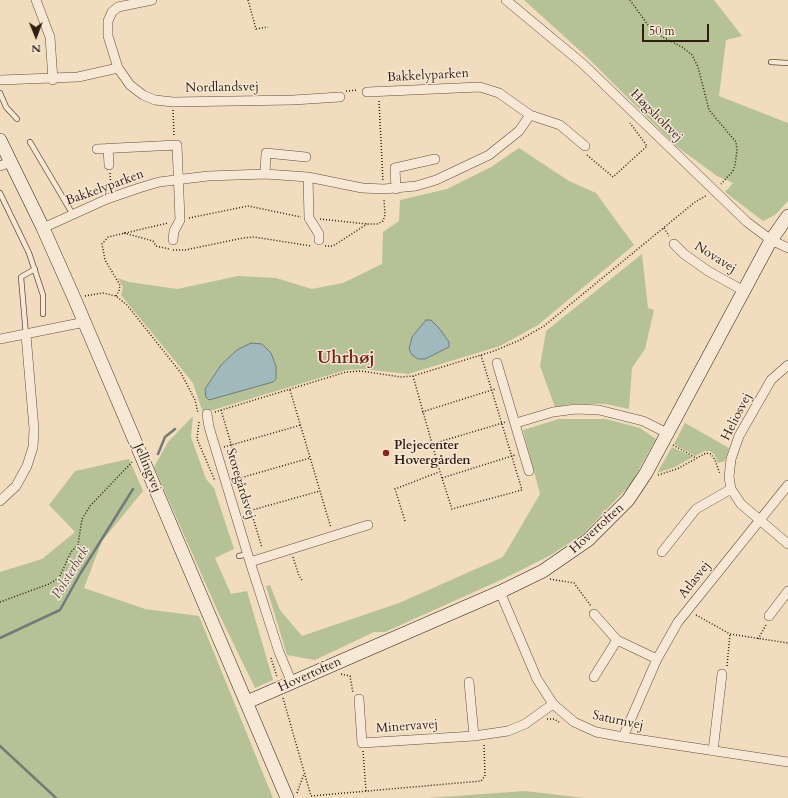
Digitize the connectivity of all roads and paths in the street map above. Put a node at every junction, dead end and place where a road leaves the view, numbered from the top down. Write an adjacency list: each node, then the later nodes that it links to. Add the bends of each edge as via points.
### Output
1 (36, 0): 11 (street, via 50,37)
2 (152, 0): 9 (street, Nordlandsvej, via 118,7 112,12 108,21 108,36)
3 (248, 0): 6 (path, via 256,29)
4 (506, 0): 35 (street, Høgsholtvej, via 583,64)
5 (630, 0): 35 (path, via 653,32 692,55 698,67 709,110 736,142 737,159 733,171)
6 (268, 27)
7 (772, 62): 8 (lane)
8 (788, 63)
9 (118, 68): 11 (street); 15 (street, Nordlandsvej, via 130,85 155,100 254,101)
10 (0, 80): 11 (street)
11 (53, 80)
12 (367, 92): 13 (street, Bakkelyparken); 15 (path, via 344,91)
13 (379, 92): 17 (street, Bakkelyparken, via 480,87 499,93); 34 (path)
14 (0, 93): 18 (lane, via 6,107)
15 (340, 97)
16 (173, 107): 22 (path)
17 (530, 115): 23 (street, Bakkelyparken, via 560,125); 33 (street, Bakkelyparken, via 519,131 489,155 436,180)
18 (18, 119)
19 (629, 122): 23 (path, via 647,146 613,177 585,152)
20 (0, 140): 28 (street, Jellingvej)
21 (30, 142): 38 (lane)
22 (174, 145): 24 (street); 32 (street, via 177,145)
23 (586, 146)
24 (108, 148): 25 (street); 29 (street, Bakkelyparken)
25 (97, 149)
26 (306, 157): 30 (street, via 266,153)
27 (435, 159): 33 (street, via 395,168)
28 (5, 164): 43 (street, Jellingvej)
29 (109, 165): 37 (path)
30 (265, 174): 31 (street, Bakkelyparken); 32 (street, Bakkelyparken)
31 (308, 177): 34 (street, Bakkelyparken); 40 (street)
32 (179, 179): 37 (street, Bakkelyparken, via 160,182); 41 (street)
33 (396, 188): 34 (street, Bakkelyparken)
34 (384, 190): 42 (path, via 383,221)
35 (713, 191): 46 (street, Høgsholtvej, via 747,222); 58 (path, via 695,202 544,326 520,340)
36 (0, 193): 50 (lane)
37 (112, 197): 38 (street, Bakkelyparken)
38 (72, 214): 43 (street, Bakkelyparken)
39 (788, 216): 46 (street, Hovertoften)
40 (309, 218): 41 (path, via 248,206); 42 (path); 47 (street, via 319,234)
41 (180, 220): 44 (path); 45 (street, via 174,231)
42 (367, 224): 47 (path, via 333,246)
43 (43, 228): 53 (street, Jellingvej)
44 (122, 233): 47 (path, via 153,241 156,246 172,250 185,250 254,237); 52 (path, via 108,238 102,244 105,260 120,285)
45 (173, 240)
46 (772, 240): 49 (street, Høgsholtvej); 51 (street, Hovertoften)
47 (318, 244)
48 (674, 244): 51 (street, Novavej, via 708,271)
49 (788, 248)
50 (35, 268): 54 (lane, via 43,295); 56 (lane, via 21,277)
51 (744, 291): 71 (street, Hovertoften)
52 (116, 296): 53 (path, via 90,294); 85 (path, via 127,305 181,373 195,400 199,416 197,438)
53 (75, 300): 55 (street, Jellingvej)
54 (43, 314)
55 (85, 322): 56 (street); 76 (street, Jellingvej)
56 (26, 335): 57 (street); 90 (street, via 34,429 33,447 28,466 16,486)
57 (0, 339)
58 (481, 355): 61 (path); 64 (path)
59 (498, 364): 62 (street)
60 (788, 365): 88 (street, Heliosvej, via 771,380 739,436 731,459)
61 (413, 376): 63 (path, via 346,372); 66 (path)
62 (504, 386): 64 (path); 68 (street)
63 (290, 390): 65 (path); 70 (path)
64 (491, 390): 66 (path); 69 (path)
65 (221, 410): 67 (path); 72 (path)
66 (422, 412): 73 (path)
67 (207, 414): 74 (street, Storegårdsvej)
68 (516, 421): 69 (path); 71 (street, via 553,412 599,410 643,421); 75 (street)
69 (501, 423): 73 (path); 77 (path)
70 (301, 425): 72 (path); 78 (path)
71 (667, 437): 79 (path); 82 (street, Hovertoften)
72 (232, 444): 74 (path); 83 (path)
73 (432, 444): 81 (path)
74 (216, 449): 86 (street, Storegårdsvej)
75 (524, 452): 77 (path); 80 (street)
76 (141, 453): 106 (path, via 90,506 82,519 78,544 71,552 59,578); 122 (street, Jellingvej)
77 (511, 456): 84 (path); 84 (path, via 522,490 452,509)
78 (310, 458): 83 (path); 89 (path)
79 (696, 458): 82 (path, via 660,475); 88 (path, via 706,453 711,454 724,483)
80 (529, 471)
81 (440, 472): 84 (path); 94 (path, via 395,489)
82 (646, 473): 102 (street, Hovertoften, via 628,500 607,522 572,552)
83 (241, 477): 86 (path); 91 (path)
84 (442, 478)
85 (216, 481)
86 (226, 482): 92 (street, Storegårdsvej)
87 (788, 485): 93 (street, Atlasvej)
88 (731, 489): 93 (street, via 741,504); 99 (street, via 696,509)
89 (320, 491): 91 (path); 96 (path)
90 (0, 501)
91 (251, 511): 92 (path); 101 (path)
92 (236, 515): 100 (street, Storegårdsvej)
93 (758, 520): 97 (street); 115 (street, Atlasvej, via 678,622)
94 (405, 521)
95 (368, 525): 96 (street)
96 (334, 535): 98 (street)
97 (788, 544)
98 (290, 548): 101 (street); 103 (path)
99 (662, 552)
100 (246, 557): 101 (street); 120 (street, Storegårdsvej, via 279,652)
101 (265, 557)
102 (543, 571): 105 (street, Hovertoften); 107 (path, via 547,578 574,583 590,604)
103 (302, 580)
104 (788, 591): 109 (street)
105 (500, 592): 116 (street, Hovertoften); 123 (street, Saturnvej, via 537,679)
106 (0, 602)
107 (594, 614): 112 (street)
108 (695, 614): 110 (path)
109 (768, 616): 111 (path, via 770,619)
110 (730, 634): 111 (path); 117 (path, via 726,670)
111 (758, 639): 113 (path)
112 (617, 640): 115 (street); 118 (street)
113 (788, 643)
114 (269, 652): 120 (path)
115 (657, 659): 126 (street, Atlasvej)
116 (331, 665): 120 (street, Hovertoften); 121 (path, via 337,672 350,676 353,693)
117 (722, 674): 128 (street)
118 (594, 677)
119 (469, 682): 125 (street)
120 (286, 686): 122 (street, Hovertoften); 130 (path)
121 (359, 700): 127 (street, Minervavej)
122 (247, 702): 132 (street, Jellingvej)
123 (553, 704): 124 (street, Minervavej, via 525,724 508,731); 126 (street, Saturnvej, via 574,722 596,732)
124 (484, 735): 125 (street, Minervavej); 131 (path, via 485,776 481,781)
125 (474, 736): 127 (street, Minervavej)
126 (623, 737): 128 (street, Saturnvej)
127 (362, 743): 131 (path)
128 (713, 752): 129 (street, Saturnvej)
129 (788, 762)
130 (304, 774): 131 (path, via 311,796); 133 (path)
131 (366, 791)
132 (287, 798)
133 (296, 798)

